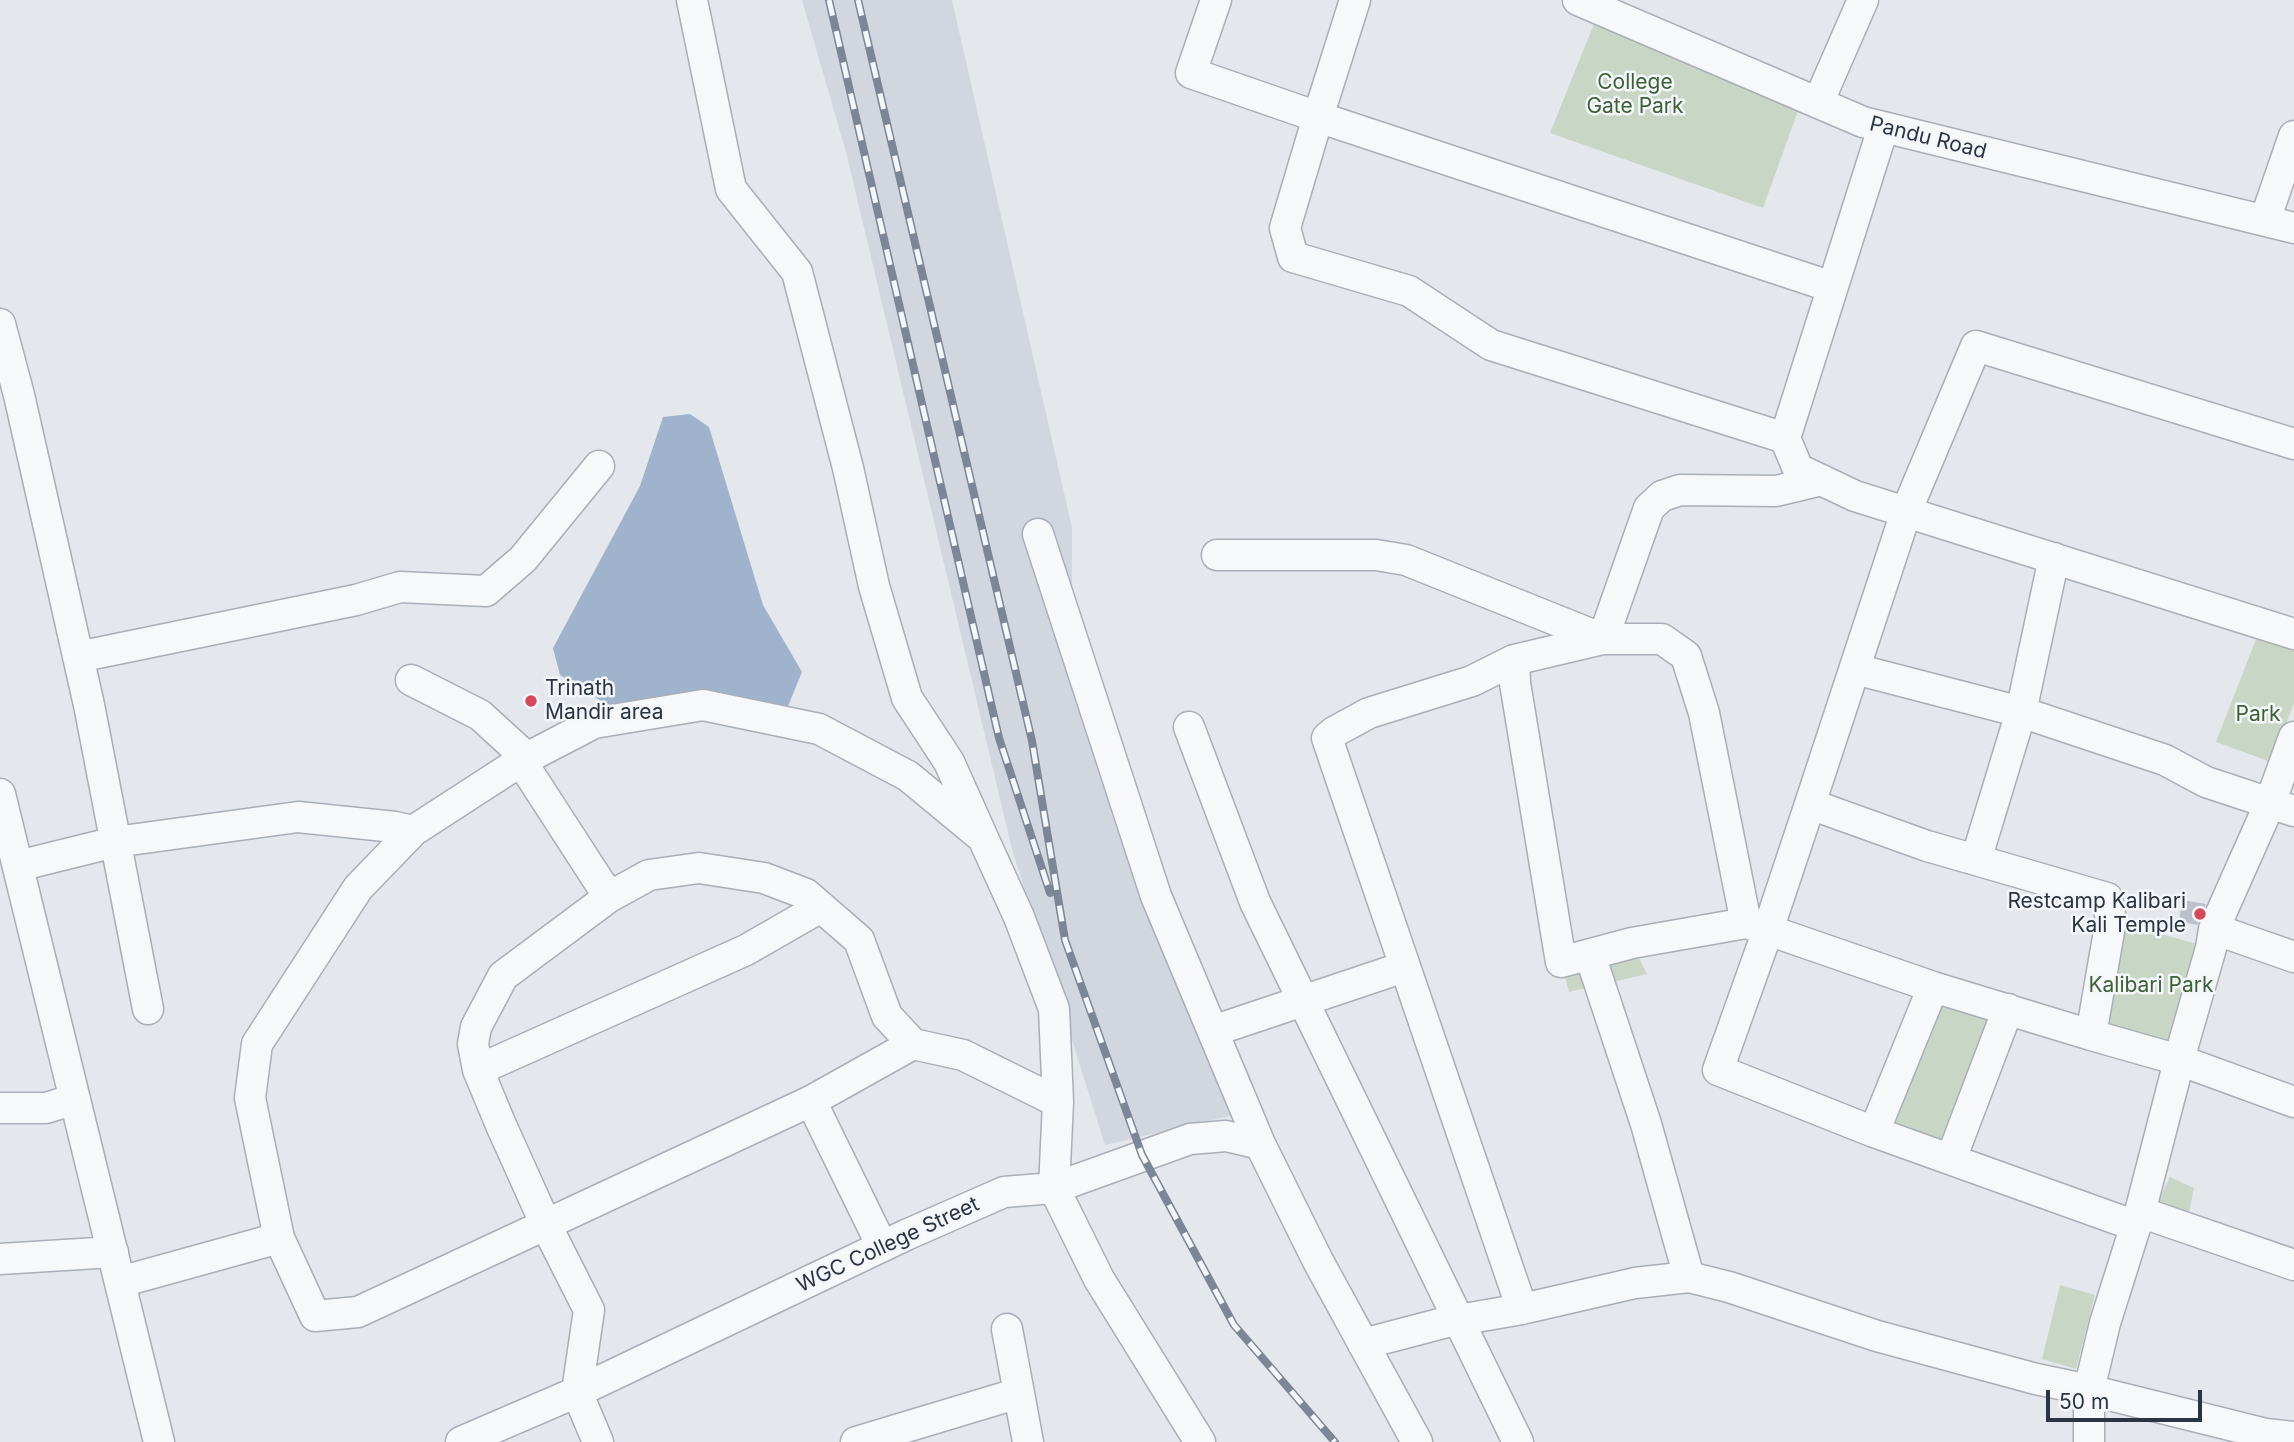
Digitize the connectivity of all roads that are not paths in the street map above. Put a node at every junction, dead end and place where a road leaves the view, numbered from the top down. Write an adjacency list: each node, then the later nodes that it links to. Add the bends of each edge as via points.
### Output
1 (692, 0): 36 (street, via 731,189 797,272 874,586 907,698 949,762)
2 (1216, 0): 7 (street, via 1191,73)
3 (1355, 0): 7 (street)
4 (1578, 0): 6 (street, Pandu Road)
5 (1863, 0): 6 (street)
6 (1818, 103): 8 (street, Pandu Road)
7 (1318, 117): 12 (street); 14 (street, via 1285,228 1293,257 1409,291 1491,345)
8 (1883, 128): 10 (street, Pandu Road); 12 (street)
9 (2294, 136): 10 (street)
10 (2265, 220): 11 (street, Pandu Road)
11 (2294, 228)
12 (1832, 287): 14 (street)
13 (0, 324): 24 (street)
14 (1785, 438): 17 (street, via 1798,469)
15 (2294, 444): 18 (street, via 1976,346)
16 (599, 466): 24 (street, via 523,559 486,591 400,587)
17 (1822, 480): 18 (street); 23 (street, via 1776,491 1680,490 1662,495 1649,508)
18 (1906, 512): 21 (street); 26 (street)
19 (1038, 534): 51 (street, via 1156,896)
20 (1217, 555): 23 (street, via 1376,555 1406,560)
21 (2054, 558): 22 (street); 28 (street)
22 (2294, 634)
23 (1603, 639): 25 (street); 42 (street, via 1662,639 1686,656)
24 (78, 657): 37 (street)
25 (1514, 660): 44 (street, via 1561,962); 46 (street, via 1472,681 1369,713 1327,738)
26 (1855, 669): 28 (street); 33 (street)
27 (411, 680): 31 (street, via 480,715)
28 (2021, 712): 34 (street, via 2165,760 2206,782); 38 (street)
29 (1189, 727): 48 (street, via 1255,902)
30 (2294, 737): 34 (street)
31 (524, 760): 35 (street); 36 (street, via 594,723 703,705 819,729 908,776); 40 (street)
32 (0, 794): 39 (street)
33 (1810, 804): 38 (street); 42 (street)
34 (2282, 807): 43 (street)
35 (413, 831): 37 (street, via 298,817); 67 (street, via 358,888 257,1044 250,1098)
36 (984, 838): 58 (street, via 1054,1009)
37 (115, 842): 39 (street); 49 (street)
38 (1976, 860): 52 (street, via 2107,898 2111,920)
39 (18, 866): 56 (street)
40 (609, 897): 41 (street, via 649,875 699,868 764,878 806,894); 55 (street, via 503,976 476,1027 473,1044)
41 (821, 907): 53 (street, via 859,940 887,1016); 55 (street, via 746,950)
42 (1757, 926): 44 (street, via 1632,943); 47 (street); 61 (street, via 1718,1070)
43 (2214, 929): 45 (street); 54 (street)
44 (1590, 955): 72 (street, via 1646,1124)
45 (2294, 957)
46 (1404, 967): 48 (street); 74 (street)
47 (1933, 987): 50 (street); 61 (street)
48 (1302, 1000): 51 (street); 75 (street)
49 (148, 1009)
50 (2008, 1009): 52 (street); 63 (street)
51 (1213, 1031): 62 (street)
52 (2091, 1035): 54 (street)
53 (914, 1044): 57 (street); 58 (street, via 963,1055)
54 (2179, 1060): 59 (street); 65 (street)
55 (478, 1070): 66 (street)
56 (75, 1099): 60 (street, via 46,1108); 69 (street)
57 (811, 1101): 66 (street); 68 (street)
58 (1058, 1102): 64 (street)
59 (2294, 1102)
60 (0, 1108)
61 (1874, 1132): 63 (street)
62 (1260, 1144): 64 (street, WGC College Street, via 1226,1136 1190,1139); 77 (street)
63 (1951, 1159): 65 (street)
64 (1054, 1188): 68 (street, WGC College Street, via 1004,1192); 87 (street, via 1099,1279)
65 (2138, 1219): 71 (street); 78 (street)
66 (546, 1225): 67 (street, via 358,1312 315,1316); 79 (street, via 589,1310)
67 (279, 1238): 73 (street)
68 (883, 1246): 79 (street, WGC College Street)
69 (113, 1252): 70 (street); 73 (street)
70 (0, 1259)
71 (2294, 1265)
72 (1689, 1277): 74 (street, via 1635,1283); 78 (street, via 1877,1336)
73 (120, 1282): 82 (street)
74 (1522, 1309): 75 (street)
75 (1459, 1320): 77 (street); 89 (street)
76 (1007, 1329): 80 (street)
77 (1363, 1344): 88 (street)
78 (2089, 1390): 81 (street); 90 (street)
79 (577, 1392): 83 (street, WGC College Street); 84 (street)
80 (1019, 1393): 85 (street); 86 (street)
81 (2294, 1437)
82 (159, 1442)
83 (461, 1442)
84 (598, 1442)
85 (856, 1442)
86 (1028, 1442)
87 (1200, 1442)
88 (1417, 1442)
89 (1518, 1442)
90 (2089, 1442)

